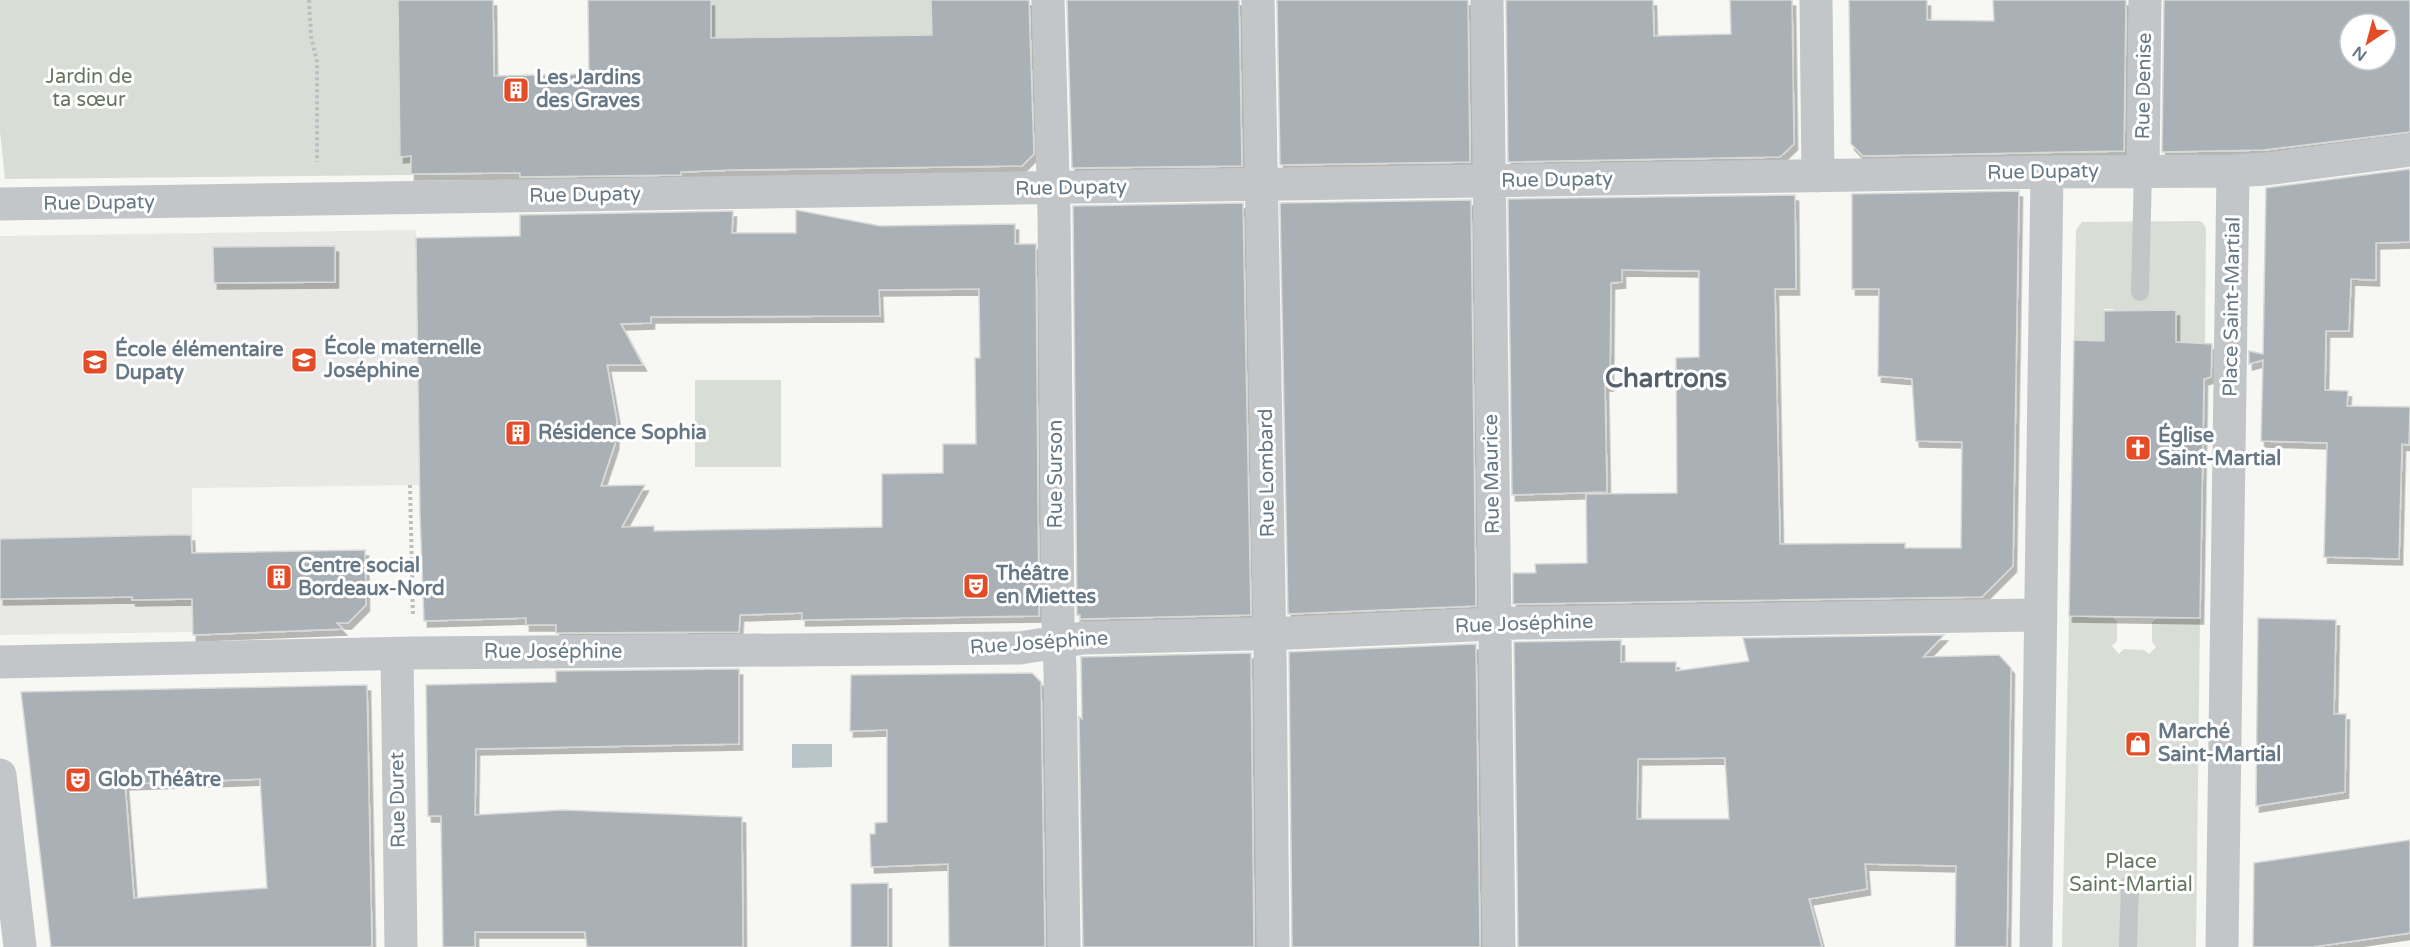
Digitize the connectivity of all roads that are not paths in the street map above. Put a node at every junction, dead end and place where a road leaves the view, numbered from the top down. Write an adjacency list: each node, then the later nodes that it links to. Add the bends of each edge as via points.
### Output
1 (1048, 0): 13 (street, Rue Surson)
2 (1258, 0): 12 (street, Rue Lombard)
3 (1486, 0): 11 (street, Rue Maurice)
4 (1816, 0): 10 (street)
5 (2145, 0): 9 (street, Rue Denise)
6 (2410, 150): 7 (street, Rue Dupaty)
7 (2233, 171): 9 (street, Rue Dupaty); 31 (street, Place Saint-Martial)
8 (2047, 172): 9 (street, Rue Dupaty); 10 (street, Rue Dupaty); 16 (street)
9 (2143, 172): 15 (lane)
10 (1818, 176): 11 (street, Rue Dupaty)
11 (1488, 181): 12 (street, Rue Dupaty); 17 (street, Rue Maurice)
12 (1262, 185): 13 (street, Rue Dupaty); 18 (street, Rue Lombard)
13 (1053, 188): 14 (street, Rue Dupaty); 19 (street, Rue Surson)
14 (0, 204)
15 (2139, 292)
16 (2041, 615): 17 (street, Rue Joséphine); 29 (street)
17 (1494, 624): 18 (street, Rue Joséphine); 28 (street, Rue Maurice)
18 (1270, 633): 19 (street, Rue Joséphine); 27 (street, Rue Lombard)
19 (1059, 641): 20 (street, Rue Joséphine, via 1020,648); 26 (street, Rue Surson)
20 (406, 653): 21 (street, Rue Joséphine); 25 (street, Rue Duret)
21 (0, 662)
22 (0, 776): 24 (street)
23 (2130, 884): 30 (lane)
24 (20, 947)
25 (401, 947)
26 (1064, 947)
27 (1273, 947)
28 (1499, 947)
29 (2036, 947)
30 (2128, 947)
31 (2222, 947)

